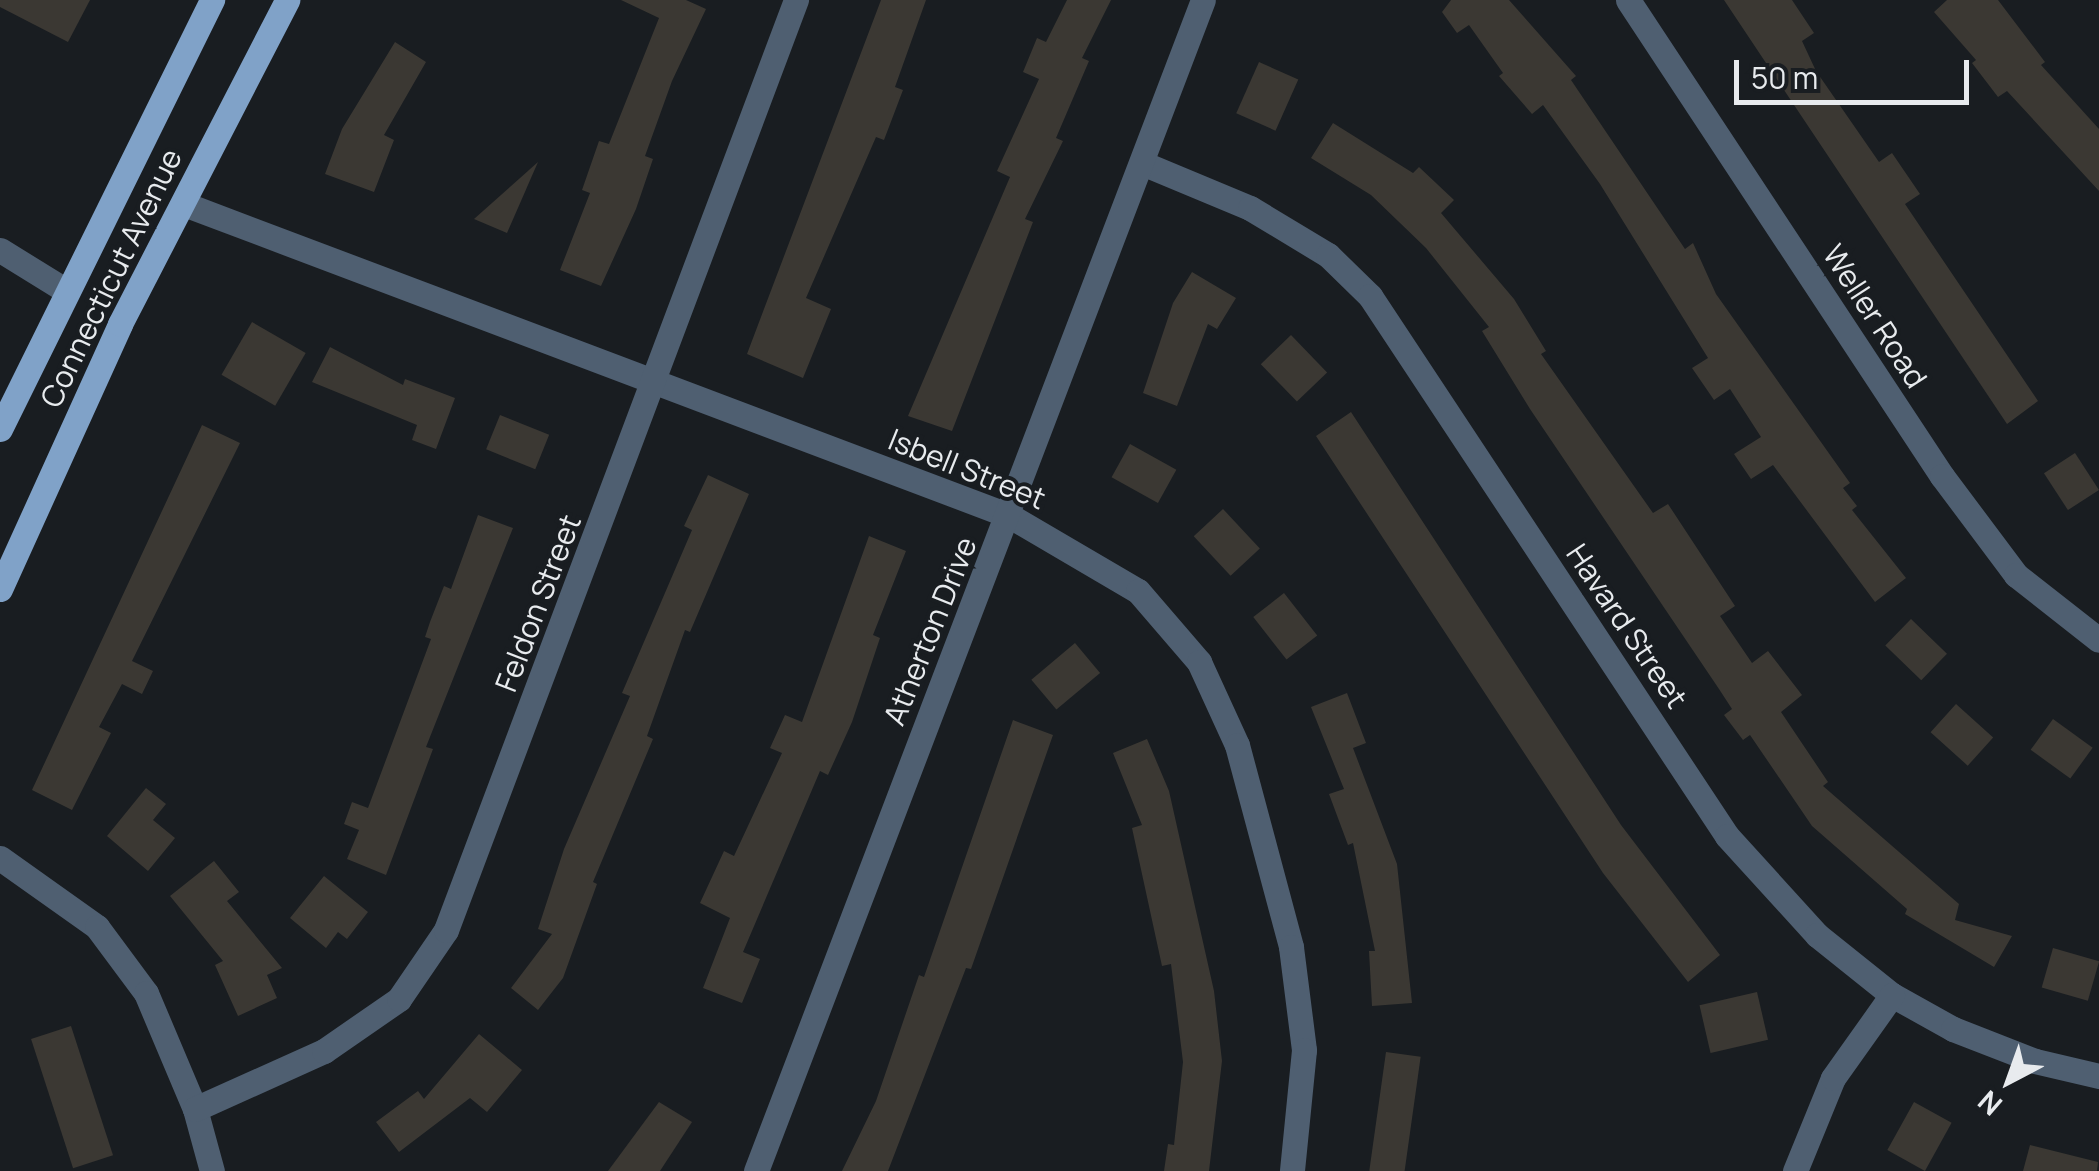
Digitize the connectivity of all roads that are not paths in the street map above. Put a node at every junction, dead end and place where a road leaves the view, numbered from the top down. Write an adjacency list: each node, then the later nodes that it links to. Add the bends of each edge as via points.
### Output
1 (212, 0): 9 (main road, Connecticut Avenue)
2 (287, 0): 7 (main road, Connecticut Avenue)
3 (796, 0): 10 (street, Feldon Street)
4 (1203, 0): 6 (street, Atherton Drive)
5 (1628, 0): 14 (street, Weller Road, via 1942,476 2016,574)
6 (1142, 163): 12 (street, Atherton Drive); 16 (street, Havard Street, via 1328,254 1370,296 1727,836 1817,934)
7 (184, 204): 10 (street, Isbell Street); 13 (main road, Connecticut Avenue, via 120,324)
8 (0, 250): 9 (street)
9 (65, 290): 11 (main road, Connecticut Avenue)
10 (655, 384): 12 (street, Isbell Street); 18 (street, Feldon Street, via 446,930 399,999 324,1051)
11 (0, 429)
12 (1010, 516): 20 (street, Atherton Drive); 21 (street, Isbell Street, via 1138,591 1199,662 1237,745 1291,947 1304,1050)
13 (0, 589)
14 (2099, 640)
15 (0, 858): 18 (street, via 97,927 146,993)
16 (1892, 995): 17 (street, Havard Street, via 1953,1029 2035,1061); 22 (street, via 1833,1078)
17 (2099, 1076)
18 (194, 1108): 19 (street)
19 (212, 1171)
20 (756, 1171)
21 (1292, 1171)
22 (1794, 1171)

